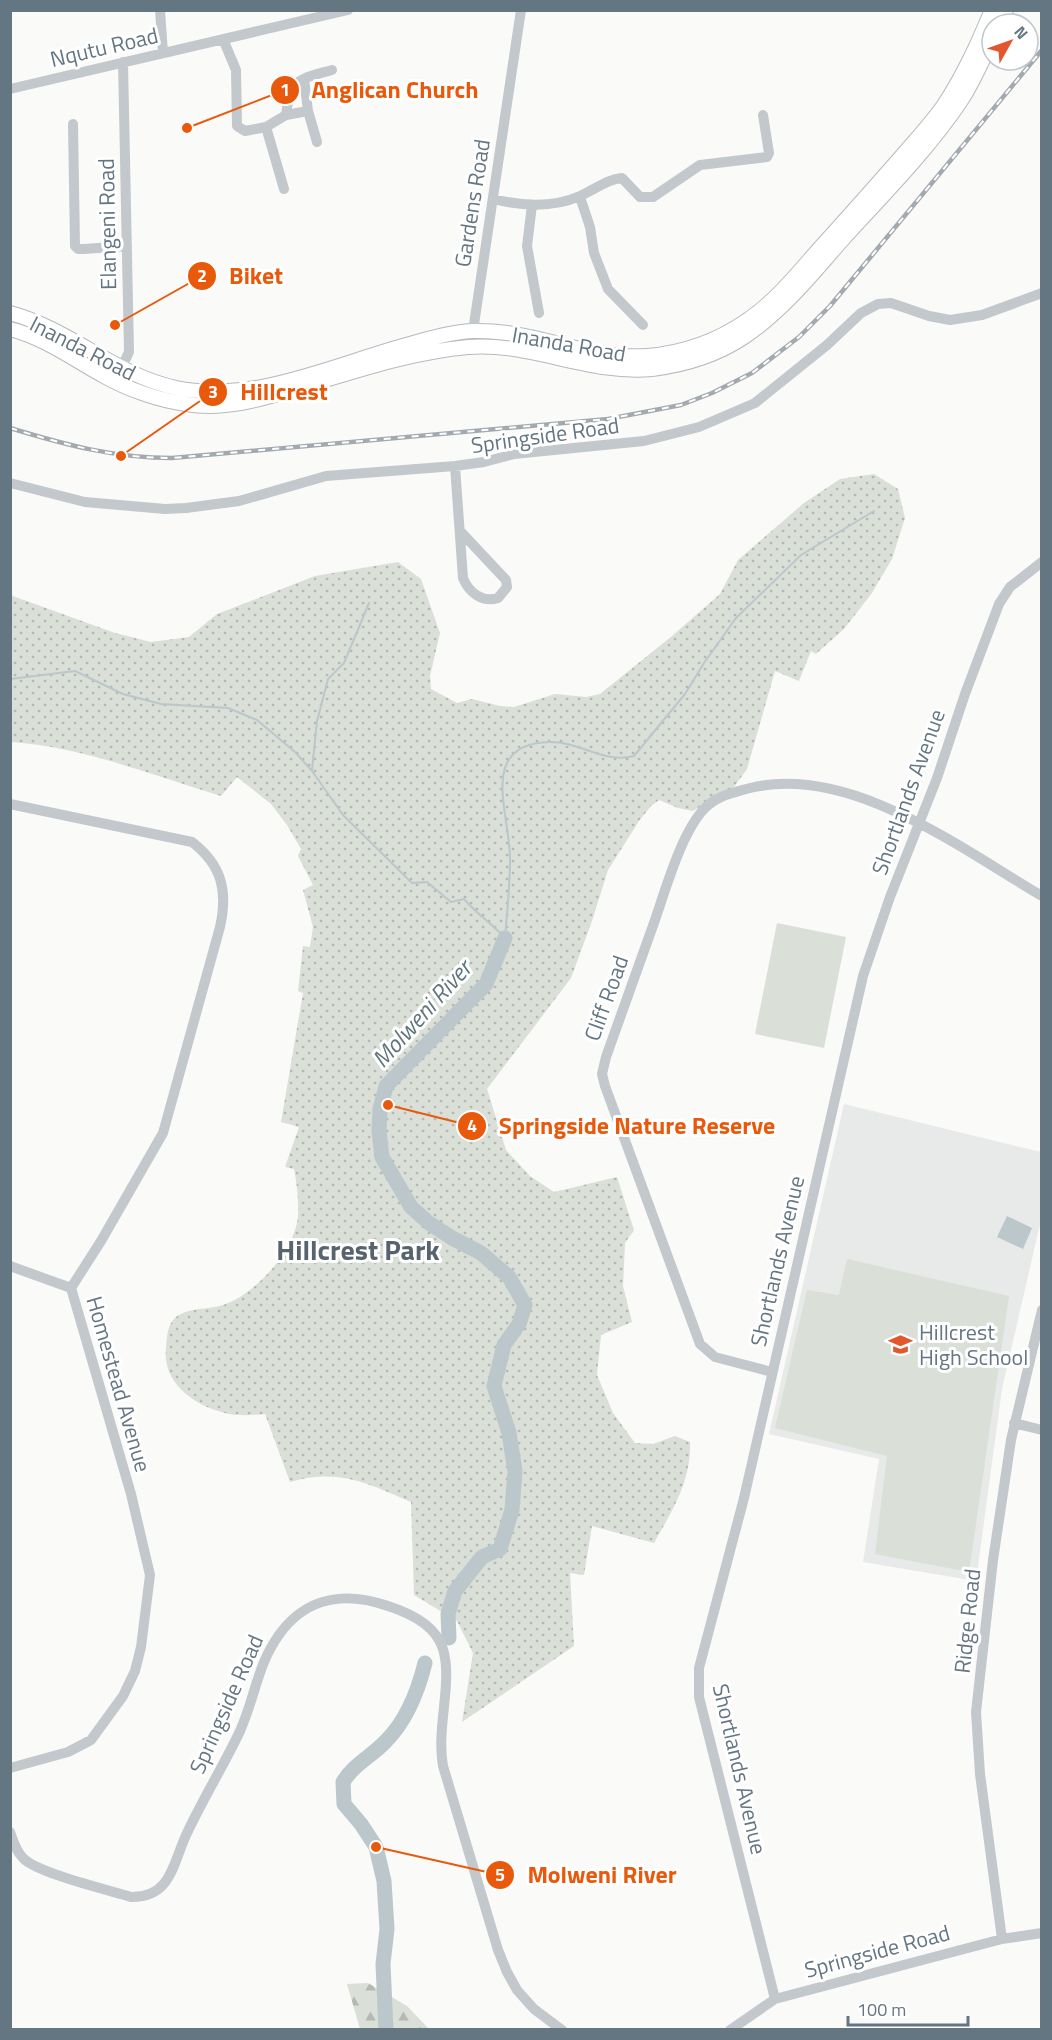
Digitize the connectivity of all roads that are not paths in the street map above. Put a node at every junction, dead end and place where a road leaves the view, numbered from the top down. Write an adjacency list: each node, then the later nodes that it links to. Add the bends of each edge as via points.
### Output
1 (348, 10): 5 (street, Nqutu Road)
2 (521, 10): 20 (street, Gardens Road)
3 (992, 10): 28 (main road, Inanda Road, via 960,80 936,116 772,300 741,324 683,350 637,356 595,352 527,336)
4 (163, 11): 6 (street)
5 (223, 39): 6 (street, Nqutu Road); 16 (street, via 236,70 237,126 245,131)
6 (163, 53): 7 (street, Nqutu Road)
7 (123, 62): 11 (street, Nqutu Road); 22 (street, Elangeni Road)
8 (980, 65): 30 (main road, Inanda Road, via 949,118 821,264 758,327 735,343 703,357 632,370 498,347 453,348 400,358 225,406 183,404)
9 (332, 70): 10 (street)
10 (303, 79): 12 (street); 13 (street, via 291,90)
11 (10, 89)
12 (308, 111): 13 (street); 17 (street)
13 (286, 115): 16 (street)
14 (763, 115): 19 (street, via 767,157 700,165 653,197 640,197 622,178 616,178)
15 (73, 124): 22 (street, via 75,246)
16 (267, 127): 18 (street)
17 (317, 142)
18 (284, 189)
19 (580, 197): 21 (street, via 563,203); 26 (street, via 608,289)
20 (493, 199): 21 (street); 28 (street, Gardens Road)
21 (532, 205): 25 (street, via 527,246)
22 (127, 246): 29 (street, Elangeni Road, via 129,352)
23 (1041, 292): 31 (street, Springside Road, via 982,315 950,320 891,303 878,304 861,313 755,403 699,427 644,441 514,454)
24 (10, 313): 29 (main road, Inanda Road, via 53,329)
25 (539, 313)
26 (643, 325)
27 (10, 329): 30 (main road, Inanda Road, via 58,349)
28 (473, 331): 29 (main road, Inanda Road, via 423,340 243,390 176,388)
29 (123, 369): 30 (street, Elangeni Road)
30 (115, 381)
31 (455, 466): 32 (street, Springside Road, via 326,476 239,501 165,509 85,502); 33 (street)
32 (10, 483)
33 (460, 531): 33 (street, via 506,580 507,587 498,598 482,598 465,584)
34 (1041, 562): 36 (street, Shortlands Avenue, via 1010,587 999,604)
35 (10, 804): 39 (street, Homestead Avenue, via 192,842 214,865 225,896 220,927 163,1133)
36 (919, 822): 37 (street, Cliff Road); 41 (street, Shortlands Avenue, via 856,1003); 41 (street, Cliff Road, via 857,795 800,785 755,787 728,793 711,803 691,828 678,856 603,1067 605,1086 700,1344 715,1357)
37 (1041, 896)
38 (10, 1266): 39 (street)
39 (71, 1288): 44 (street, Homestead Avenue, via 131,1494 150,1575 141,1647 123,1696 91,1740 68,1752)
40 (1041, 1310): 42 (street, Ridge Road)
41 (772, 1372): 48 (street, Shortlands Avenue, via 698,1677)
42 (1014, 1423): 43 (street); 47 (street, Ridge Road, via 976,1712 980,1774)
43 (1041, 1430)
44 (10, 1768)
45 (10, 1832): 49 (street, Springside Road, via 17,1851 36,1867 130,1897 157,1890 172,1873 187,1833 241,1729 264,1663 282,1628 310,1607 326,1601 353,1598 386,1605 425,1624 440,1641 446,1660 440,1735 443,1766 498,1950 524,1999)
46 (1041, 1933): 47 (street, Springside Road)
47 (1002, 1939): 48 (street, Springside Road)
48 (775, 1999): 50 (street, Springside Road)
49 (562, 2030)
50 (730, 2030)

